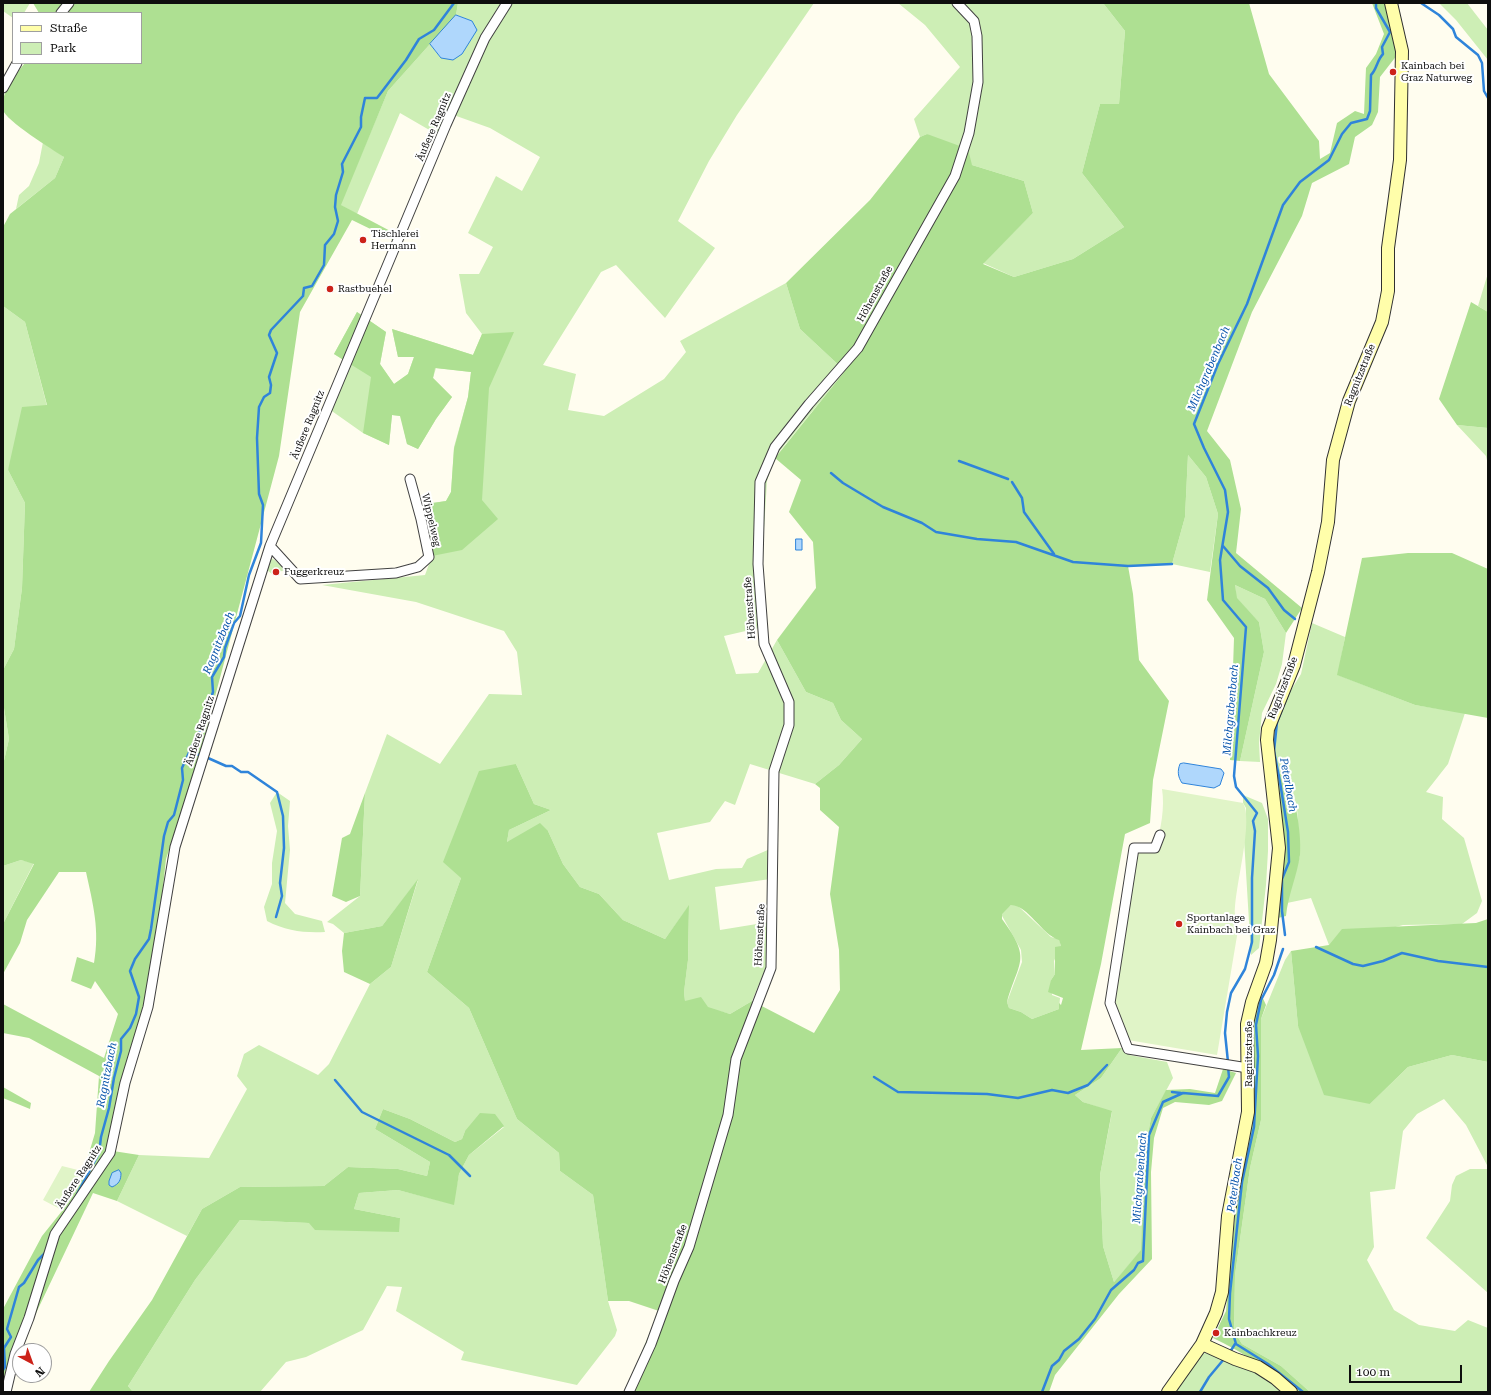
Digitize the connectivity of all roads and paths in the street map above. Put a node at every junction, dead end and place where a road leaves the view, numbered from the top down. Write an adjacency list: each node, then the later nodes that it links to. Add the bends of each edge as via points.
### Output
1 (69, 3): 5 (street)
2 (507, 3): 10 (street, Äußere Ragnitz, via 485,38 446,126)
3 (957, 3): 15 (street, Höhenstraße, via 974,21 977,36 978,82 969,133 955,176 858,348 775,446 760,482 758,564 764,644 789,702 789,725 774,771 771,968 736,1059 728,1115 689,1247)
4 (1391, 3): 12 (main road, Ragnitzstraße, via 1402,51 1400,160 1388,248 1388,291 1382,322 1349,401 1333,460 1328,522 1318,572 1294,665 1268,729 1267,740 1279,848 1266,963 1247,1024)
5 (62, 12)
6 (15, 66): 7 (street); 8 (street)
7 (3, 70)
8 (3, 88)
9 (410, 479): 10 (street, Wippelweg, via 429,557 418,566 396,573 300,579)
10 (270, 546): 14 (street, Äußere Ragnitz, via 175,847 148,1007 125,1083 110,1153 55,1234 29,1318 14,1354)
11 (1160, 834): 12 (street, via 1155,848 1134,848 1110,1002 1128,1049)
12 (1248, 1068): 13 (main road, Ragnitzstraße, via 1248,1112 1228,1216 1222,1292)
13 (1202, 1344): 16 (main road, Ragnitzstraße); 17 (main road, via 1258,1367)
14 (6, 1392)
15 (629, 1392)
16 (1168, 1392)
17 (1291, 1392)

